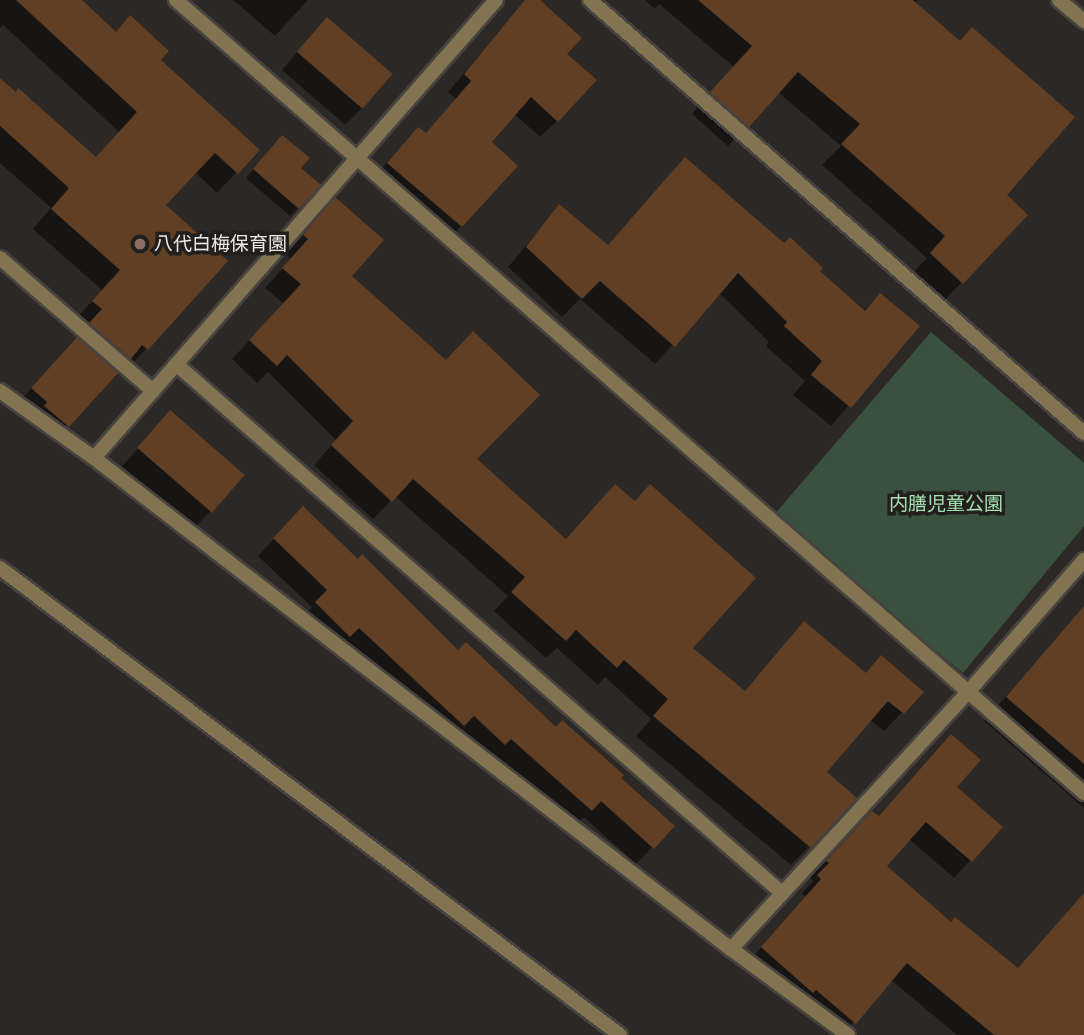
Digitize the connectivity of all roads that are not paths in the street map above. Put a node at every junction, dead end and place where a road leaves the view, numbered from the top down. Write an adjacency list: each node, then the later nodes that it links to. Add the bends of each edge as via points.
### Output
1 (176, 0): 6 (street)
2 (496, 0): 6 (street)
3 (590, 0): 11 (street)
4 (1059, 0): 5 (street)
5 (1084, 21)
6 (357, 158): 8 (street); 15 (street)
7 (0, 258): 10 (street)
8 (176, 364): 10 (street); 17 (street)
9 (0, 391): 12 (street)
10 (153, 391): 12 (street)
11 (1084, 433)
12 (94, 458): 18 (street)
13 (1084, 560): 15 (street)
14 (0, 568): 19 (street)
15 (968, 692): 16 (street); 17 (street)
16 (1084, 793)
17 (782, 893): 18 (street)
18 (731, 949): 20 (street)
19 (620, 1035)
20 (848, 1035)

